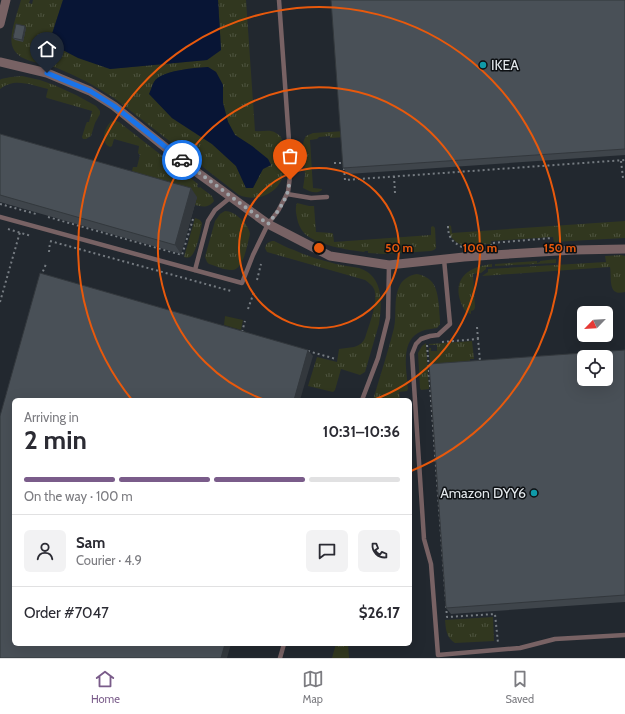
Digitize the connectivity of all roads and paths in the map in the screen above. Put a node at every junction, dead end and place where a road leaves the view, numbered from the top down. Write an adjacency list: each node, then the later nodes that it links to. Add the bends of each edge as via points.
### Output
1 (6, 0): 3 (street)
2 (279, 0): 11 (lane, via 291,169)
3 (0, 24)
4 (0, 62): 12 (street, via 47,73 90,91 114,106)
5 (621, 160): 6 (path); 8 (path); 9 (path)
6 (625, 160)
7 (334, 163): 8 (path, via 343,162 345,180)
8 (394, 176): 10 (path)
9 (622, 178)
10 (395, 193)
11 (287, 194): 13 (lane, via 311,198); 19 (lane)
12 (231, 197): 19 (street); 35 (lane, via 215,210 208,221)
13 (327, 197)
14 (0, 204): 15 (path)
15 (36, 214)
16 (0, 217): 35 (lane)
17 (48, 217): 18 (path, via 182,255)
18 (193, 218)
19 (268, 224): 34 (street, via 330,256); 35 (lane, via 252,255 242,283)
20 (448, 226): 28 (path, via 450,237)
21 (8, 229): 22 (path)
22 (20, 232): 23 (path); 40 (path)
23 (31, 236)
24 (51, 236): 26 (path)
25 (552, 238): 27 (path, via 492,243)
26 (50, 242): 30 (path); 38 (path)
27 (484, 246)
28 (462, 247)
29 (625, 249): 31 (street)
30 (49, 252)
31 (444, 259): 34 (street); 54 (lane, via 450,324 438,335 421,339 412,354 424,539 431,564 438,654)
32 (46, 264): 36 (path)
33 (261, 264): 37 (path)
34 (389, 265): 51 (lane, via 388,318 378,358)
35 (195, 270)
36 (41, 276)
37 (257, 280)
38 (230, 291)
39 (254, 292): 41 (path)
40 (0, 302)
41 (248, 309)
42 (245, 321): 44 (path)
43 (477, 327): 45 (path)
44 (242, 332)
45 (478, 339): 47 (path); 50 (path)
46 (430, 342): 54 (path, via 427,344 447,617 495,614)
47 (438, 342)
48 (307, 351): 49 (path)
49 (336, 359)
50 (480, 361)
51 (363, 398)
52 (625, 635): 54 (lane, via 555,639 520,648)
53 (283, 646): 55 (lane)
54 (498, 650)
55 (280, 658)

